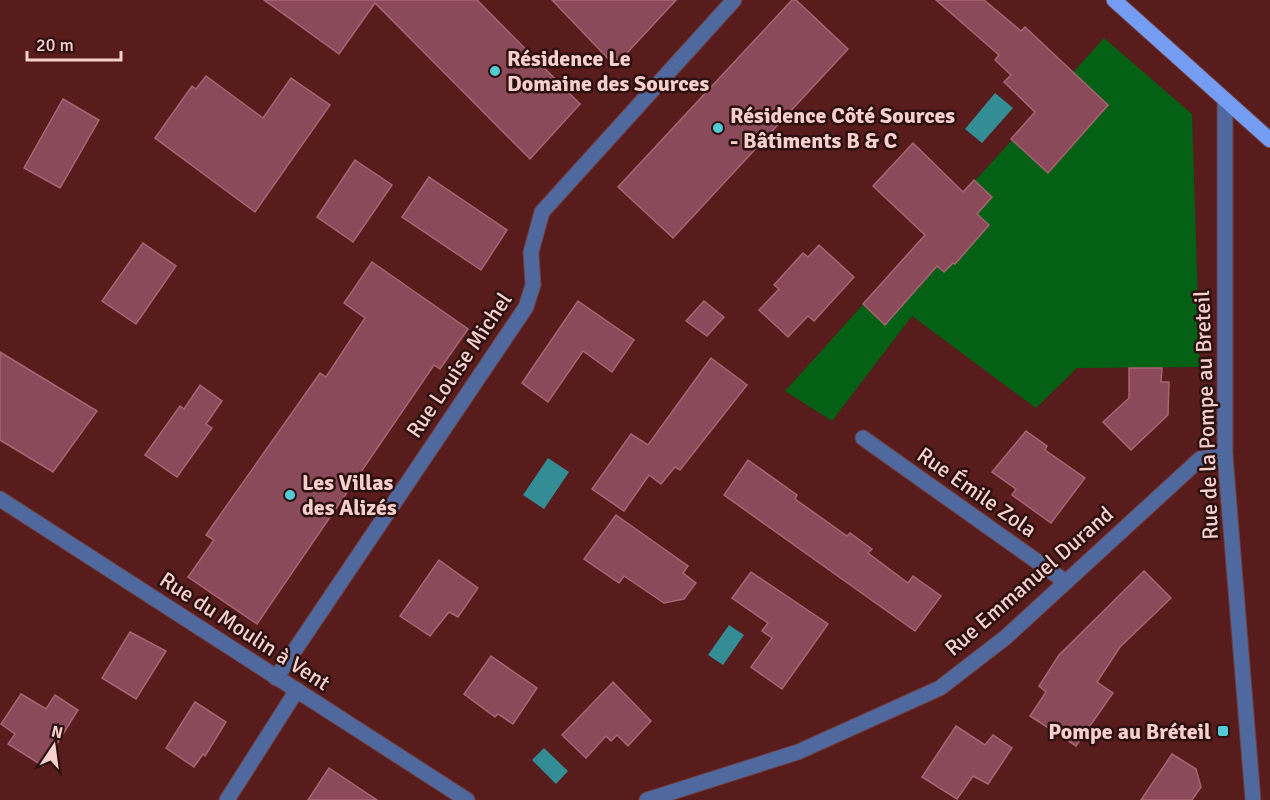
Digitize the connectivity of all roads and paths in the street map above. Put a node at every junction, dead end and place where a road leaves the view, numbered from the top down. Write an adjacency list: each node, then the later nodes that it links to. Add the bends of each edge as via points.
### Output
1 (734, 0): 9 (street, Rue Louise Michel, via 542,212 531,252 533,285 526,307)
2 (1114, 0): 3 (main road)
3 (1225, 101): 4 (main road); 6 (street, Rue de la Pompe au Breteil)
4 (1270, 140)
5 (863, 438): 8 (street, Rue Émile Zola)
6 (1225, 455): 8 (street, Rue Emmanuel Durand, via 1200,459); 14 (street, Rue de la Pompe au Breteil)
7 (0, 499): 9 (street, Rue du Moulin à Vent)
8 (1066, 582): 13 (street, Rue Emmanuel Durand, via 1006,638 940,688 798,752)
9 (276, 678): 10 (street, Rue du Moulin à Vent)
10 (297, 690): 11 (street); 12 (street, Rue du Moulin à Vent)
11 (227, 800)
12 (468, 800)
13 (647, 800)
14 (1253, 800)

